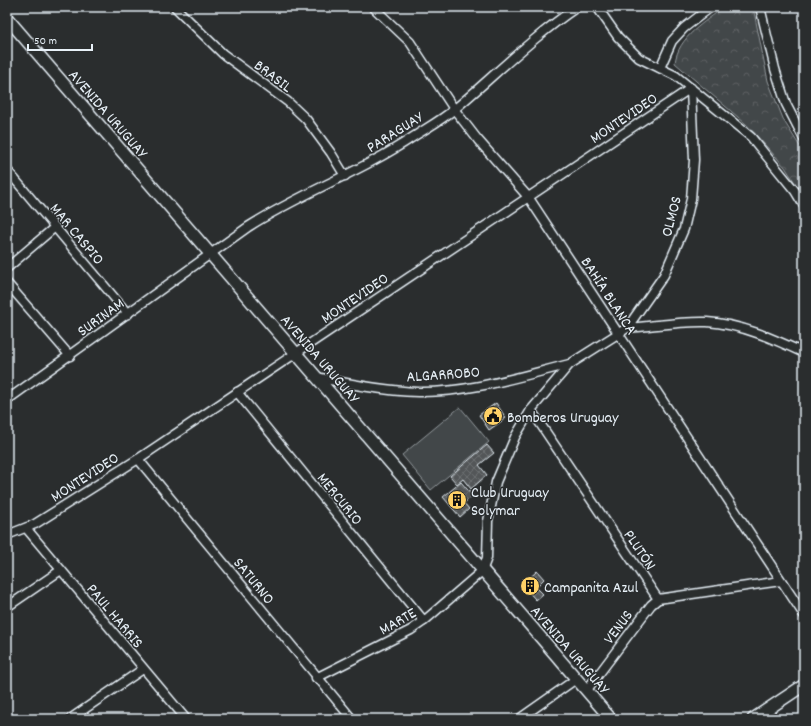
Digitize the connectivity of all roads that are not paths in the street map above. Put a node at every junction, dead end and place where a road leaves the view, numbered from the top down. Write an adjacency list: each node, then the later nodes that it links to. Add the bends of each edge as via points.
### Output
1 (175, 7): 13 (street, BRASIL, via 223,54 288,102 327,147)
2 (373, 7): 10 (street, BAHÍA BLANCA, via 410,42)
3 (577, 7): 10 (street, PARAGUAY, via 534,39)
4 (597, 7): 8 (street, via 628,48 639,58)
5 (711, 7): 8 (street, via 672,41)
6 (760, 7): 11 (street, via 786,104)
7 (7, 18): 17 (street, AVENIDA URUGUAY)
8 (660, 68): 9 (street)
9 (691, 88): 14 (street, MONTEVIDEO); 15 (street, via 751,137); 21 (street, OLMOS, via 694,160 691,199 684,229 664,275)
10 (454, 109): 13 (street, PARAGUAY, via 406,142); 14 (street, BAHÍA BLANCA)
11 (804, 139)
12 (7, 170): 16 (street, MAR CASPIO)
13 (345, 176): 17 (street, PARAGUAY, via 274,210)
14 (529, 198): 22 (street, BAHÍA BLANCA); 23 (street, MONTEVIDEO)
15 (804, 206)
16 (55, 227): 18 (street); 20 (street, MAR CASPIO)
17 (210, 255): 20 (street, SURINAM); 23 (street, AVENIDA URUGUAY)
18 (7, 268)
19 (7, 283): 25 (street)
20 (128, 314): 25 (street, SURINAM)
21 (627, 328): 22 (street, OLMOS); 24 (street, via 708,322 774,339)
22 (619, 333): 26 (street, OLMOS); 36 (street, BAHÍA BLANCA)
23 (296, 353): 27 (street, AVENIDA URUGUAY); 28 (street, MONTEVIDEO)
24 (804, 353)
25 (70, 356): 29 (street, SURINAM)
26 (570, 364): 27 (street, ALGARROBO, via 490,383 419,392); 30 (street)
27 (316, 377): 35 (street, AVENIDA URUGUAY)
28 (237, 392): 31 (street, MONTEVIDEO); 40 (street, MERCURIO)
29 (7, 400)
30 (531, 410): 35 (street, via 515,437 496,482 488,521 487,558); 37 (street, PLUTÓN)
31 (138, 458): 32 (street, MONTEVIDEO); 42 (street, SATURNO)
32 (26, 528): 33 (street, MONTEVIDEO); 34 (street, PAUL HARRIS)
33 (7, 535)
34 (61, 570): 38 (street); 41 (street, PAUL HARRIS)
35 (482, 571): 40 (street, MARTE); 43 (street, AVENIDA URUGUAY)
36 (781, 581): 37 (street); 39 (street, BAHÍA BLANCA)
37 (658, 599): 45 (street, VENUS)
38 (7, 607)
39 (804, 615)
40 (424, 622): 42 (street, MARTE)
41 (143, 669): 46 (street); 47 (street, PAUL HARRIS)
42 (316, 678): 48 (street, SATURNO)
43 (576, 679): 45 (street, AVENIDA URUGUAY); 49 (street)
44 (804, 686): 51 (street)
45 (586, 691): 50 (street, AVENIDA URUGUAY)
46 (70, 719)
47 (186, 719)
48 (352, 719)
49 (519, 719)
50 (611, 719)
51 (753, 719)

